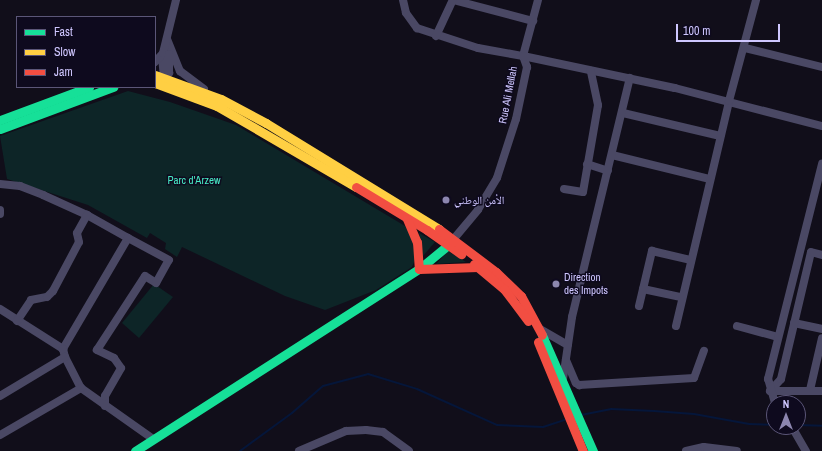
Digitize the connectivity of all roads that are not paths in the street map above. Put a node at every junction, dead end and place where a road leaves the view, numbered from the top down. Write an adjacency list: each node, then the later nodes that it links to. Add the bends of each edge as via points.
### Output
1 (176, 0): 8 (street)
2 (403, 0): 7 (street, Rue Ali Mellah, via 406,13 417,28)
3 (453, 0): 6 (street); 7 (street)
4 (538, 0): 6 (street)
5 (756, 0): 9 (street)
6 (532, 21): 11 (street)
7 (436, 36): 11 (street, Rue Ali Mellah, via 478,48)
8 (166, 39): 10 (street); 16 (street, via 169,73); 19 (street, via 180,71 186,78)
9 (745, 48): 13 (street); 20 (street)
10 (162, 56): 12 (street); 16 (street)
11 (523, 56): 14 (street); 38 (street, Rue Ali Mellah, via 527,67 516,119 497,178 478,210)
12 (156, 61)
13 (822, 67)
14 (591, 71): 15 (street); 27 (street, via 598,105)
15 (630, 78): 20 (street); 21 (street)
16 (161, 82): 19 (main road); 36 (main road, via 217,106)
17 (86, 88): 22 (main road)
18 (110, 88): 24 (main road)
19 (221, 99): 38 (main road, via 266,124)
20 (729, 101): 23 (street); 25 (street)
21 (623, 113): 25 (street); 26 (street)
22 (0, 120)
23 (822, 126)
24 (0, 128)
25 (720, 136): 30 (street)
26 (612, 155): 29 (street); 30 (street)
27 (588, 164): 29 (street); 32 (street, via 582,193)
28 (822, 164): 53 (street)
29 (608, 171): 55 (street)
30 (710, 178): 40 (street)
31 (0, 184): 35 (street, via 20,186)
32 (564, 189)
33 (0, 210): 34 (street)
34 (0, 214)
35 (87, 214): 37 (street); 47 (street, via 77,234 79,242 53,291 47,297 30,300)
36 (407, 218): 38 (main road); 42 (main road, via 417,242)
37 (128, 238): 57 (street); 67 (street, via 170,260 156,283 145,276 97,350 114,358 121,368 105,396)
38 (452, 242): 41 (main road); 42 (main road); 51 (main road, via 512,286 521,296)
39 (822, 255): 48 (street, via 811,252)
40 (690, 260): 43 (street, via 652,251); 44 (street)
41 (478, 267): 42 (main road); 66 (main road, via 504,289 523,313)
42 (420, 269): 71 (main road)
43 (643, 289): 44 (street); 45 (street)
44 (682, 297): 49 (street)
45 (639, 306)
46 (0, 308): 47 (street)
47 (17, 320): 57 (street)
48 (794, 323): 52 (street); 62 (street, via 781,379)
49 (676, 326)
50 (737, 326): 53 (street)
51 (540, 329): 55 (street); 59 (main road)
52 (822, 329)
53 (778, 337): 62 (street, via 768,379)
54 (822, 338): 61 (street)
55 (568, 345): 58 (street)
56 (704, 350): 58 (street, via 694,378 579,385)
57 (64, 353): 60 (street); 65 (street)
58 (566, 359): 59 (street)
59 (563, 379): 66 (main road)
60 (81, 388): 67 (street); 69 (street)
61 (810, 390): 62 (street); 63 (street)
62 (770, 391): 64 (street)
63 (822, 391)
64 (772, 395)
65 (0, 396)
66 (567, 402): 68 (main road)
67 (105, 406): 71 (street)
68 (579, 430): 75 (main road); 76 (main road)
69 (0, 435)
70 (798, 435): 79 (street)
71 (152, 438): 72 (main road)
72 (135, 451)
73 (299, 451): 74 (street, via 346,431 366,430 383,432)
74 (409, 451)
75 (583, 451)
76 (593, 451)
77 (686, 451): 78 (street, via 704,447)
78 (737, 451)
79 (806, 451)

